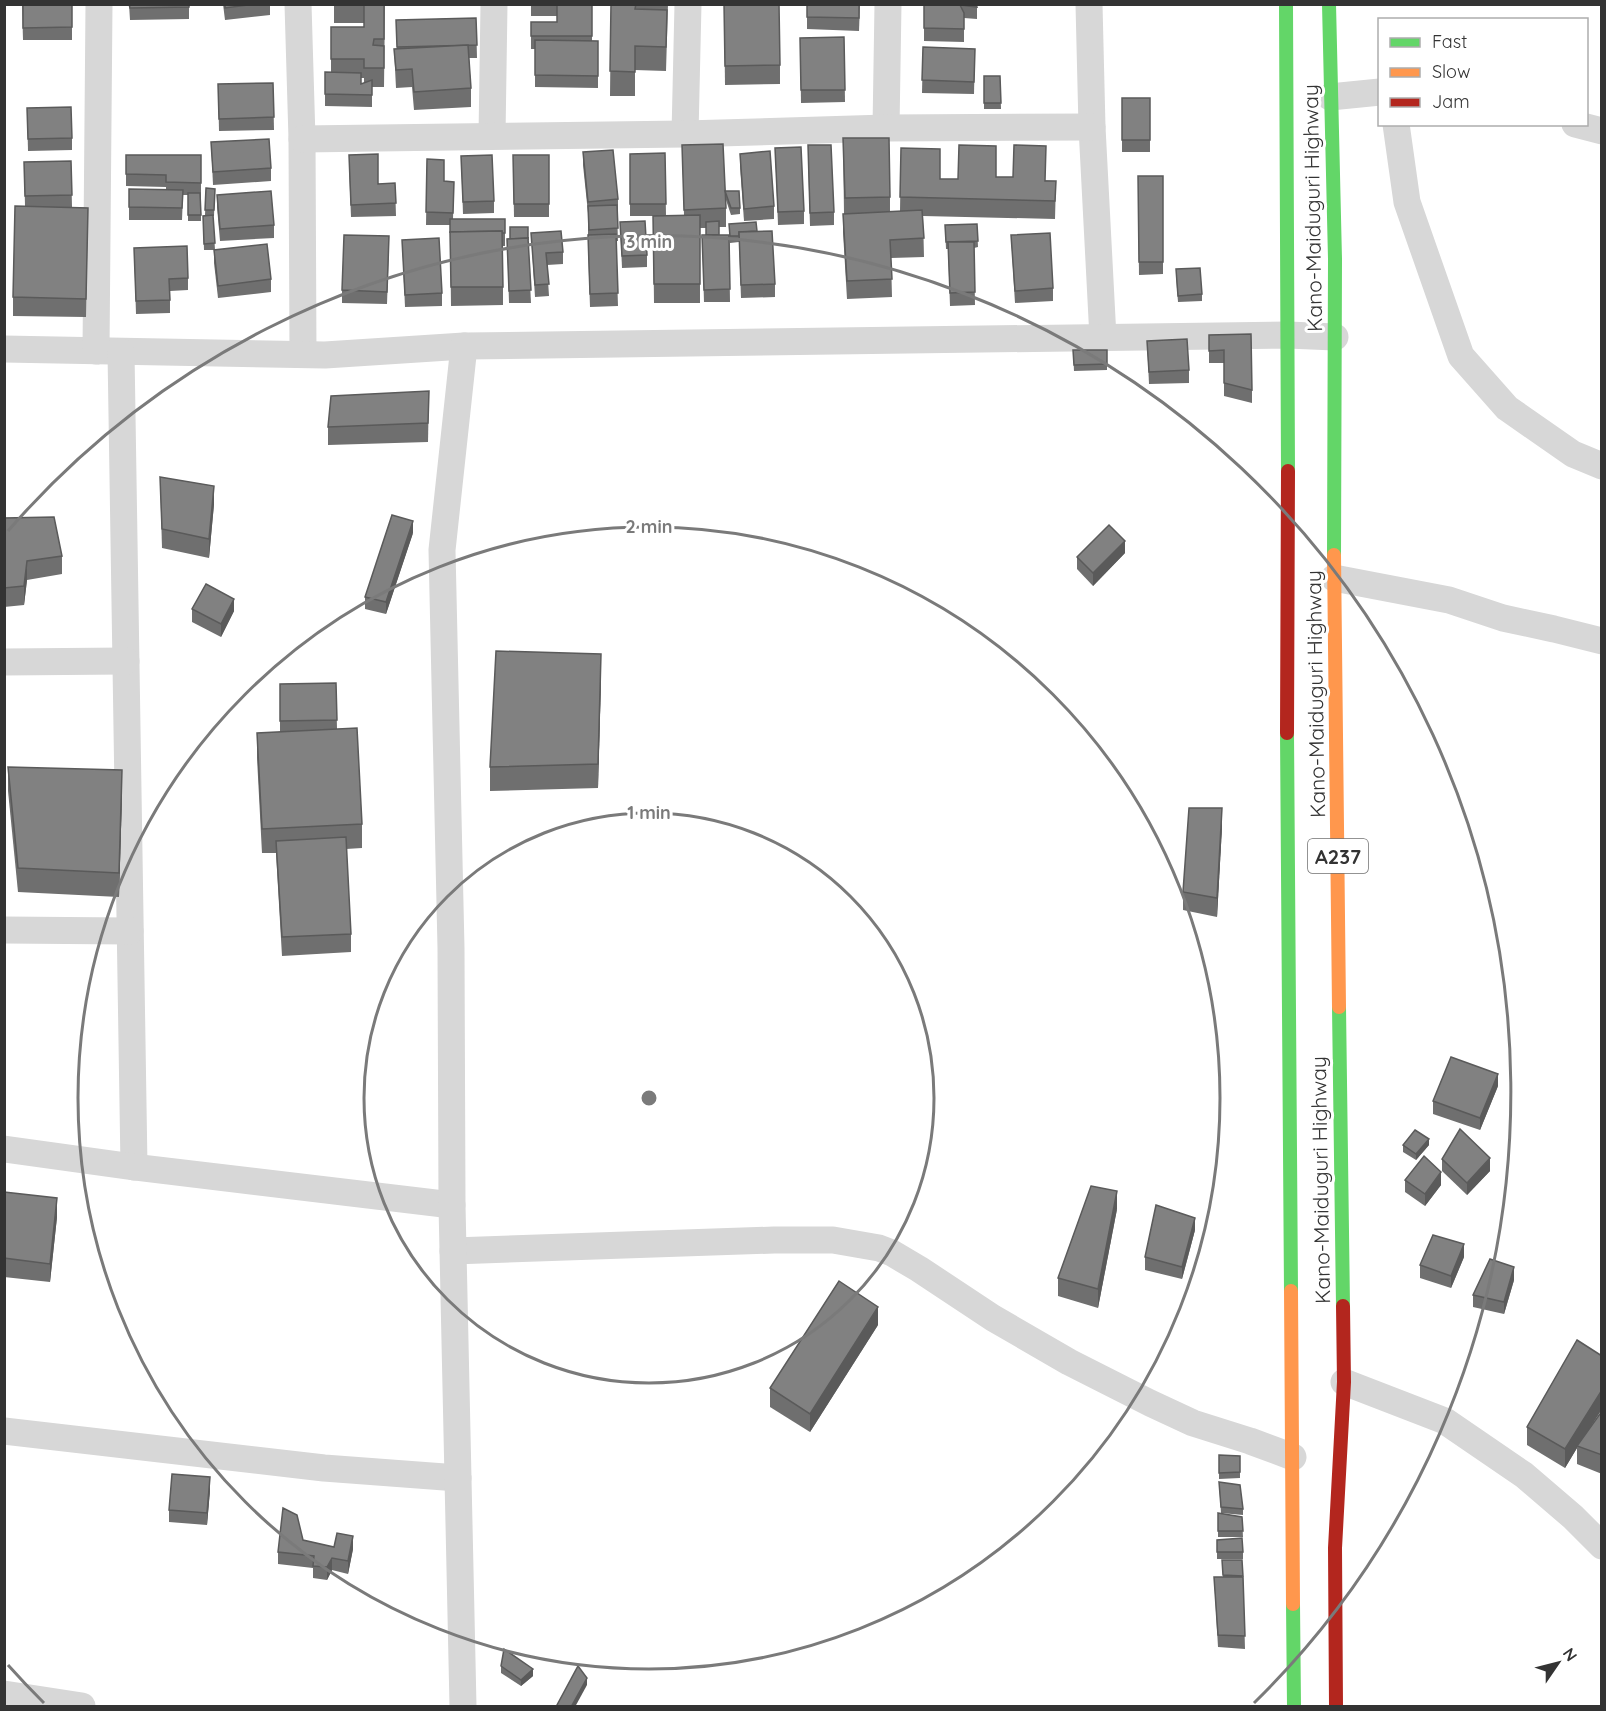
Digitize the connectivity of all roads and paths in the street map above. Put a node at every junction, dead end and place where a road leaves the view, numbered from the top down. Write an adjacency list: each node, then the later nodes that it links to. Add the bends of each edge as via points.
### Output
1 (99, 4): 24 (street)
2 (298, 4): 18 (street)
3 (494, 4): 17 (street)
4 (688, 4): 16 (street)
5 (888, 4): 14 (street)
6 (1089, 4): 13 (street)
7 (1286, 4): 19 (highway, Kano-Maiduguri Highway / A237)
8 (1329, 4): 10 (highway, Kano-Maiduguri Highway / A237)
9 (1378, 92): 10 (street)
10 (1330, 97): 20 (highway, Kano-Maiduguri Highway / A237)
11 (1396, 126): 26 (street, via 1407,202 1461,356 1508,408 1573,454)
12 (1583, 126): 15 (street)
13 (1092, 127): 14 (street); 21 (street)
14 (886, 128): 16 (street)
15 (1602, 131)
16 (685, 134): 17 (street)
17 (492, 136): 18 (street)
18 (302, 139): 25 (street)
19 (1288, 335): 20 (street); 21 (street); 39 (highway, Kano-Maiduguri Highway / A237, via 1287,790)
20 (1335, 337): 27 (highway, Kano-Maiduguri Highway / A237)
21 (1103, 338): 22 (street)
22 (464, 346): 25 (street); 35 (street, via 442,550 451,936)
23 (4, 349): 24 (street)
24 (108, 351): 25 (street); 29 (street)
25 (303, 354)
26 (1602, 466)
27 (1334, 578): 28 (street, via 1449,600 1503,618); 37 (highway, Kano-Maiduguri Highway / A237)
28 (1602, 641)
29 (126, 661): 30 (street); 32 (street)
30 (4, 662)
31 (4, 930): 32 (street)
32 (130, 931): 34 (street)
33 (4, 1149): 34 (street)
34 (134, 1167): 35 (street)
35 (452, 1205): 36 (street)
36 (453, 1251): 39 (street, via 774,1240 833,1240 879,1248 1022,1335 1130,1393 1193,1423); 40 (street)
37 (1344, 1382): 41 (street, via 1445,1421 1524,1475); 46 (highway, Kano-Maiduguri Highway / A237, via 1335,1548)
38 (4, 1431): 40 (street, via 324,1468)
39 (1293, 1457): 45 (highway, Kano-Maiduguri Highway / A237)
40 (458, 1478): 44 (street)
41 (1602, 1546)
42 (4, 1694): 43 (street)
43 (82, 1707)
44 (463, 1707)
45 (1294, 1707)
46 (1336, 1707)

